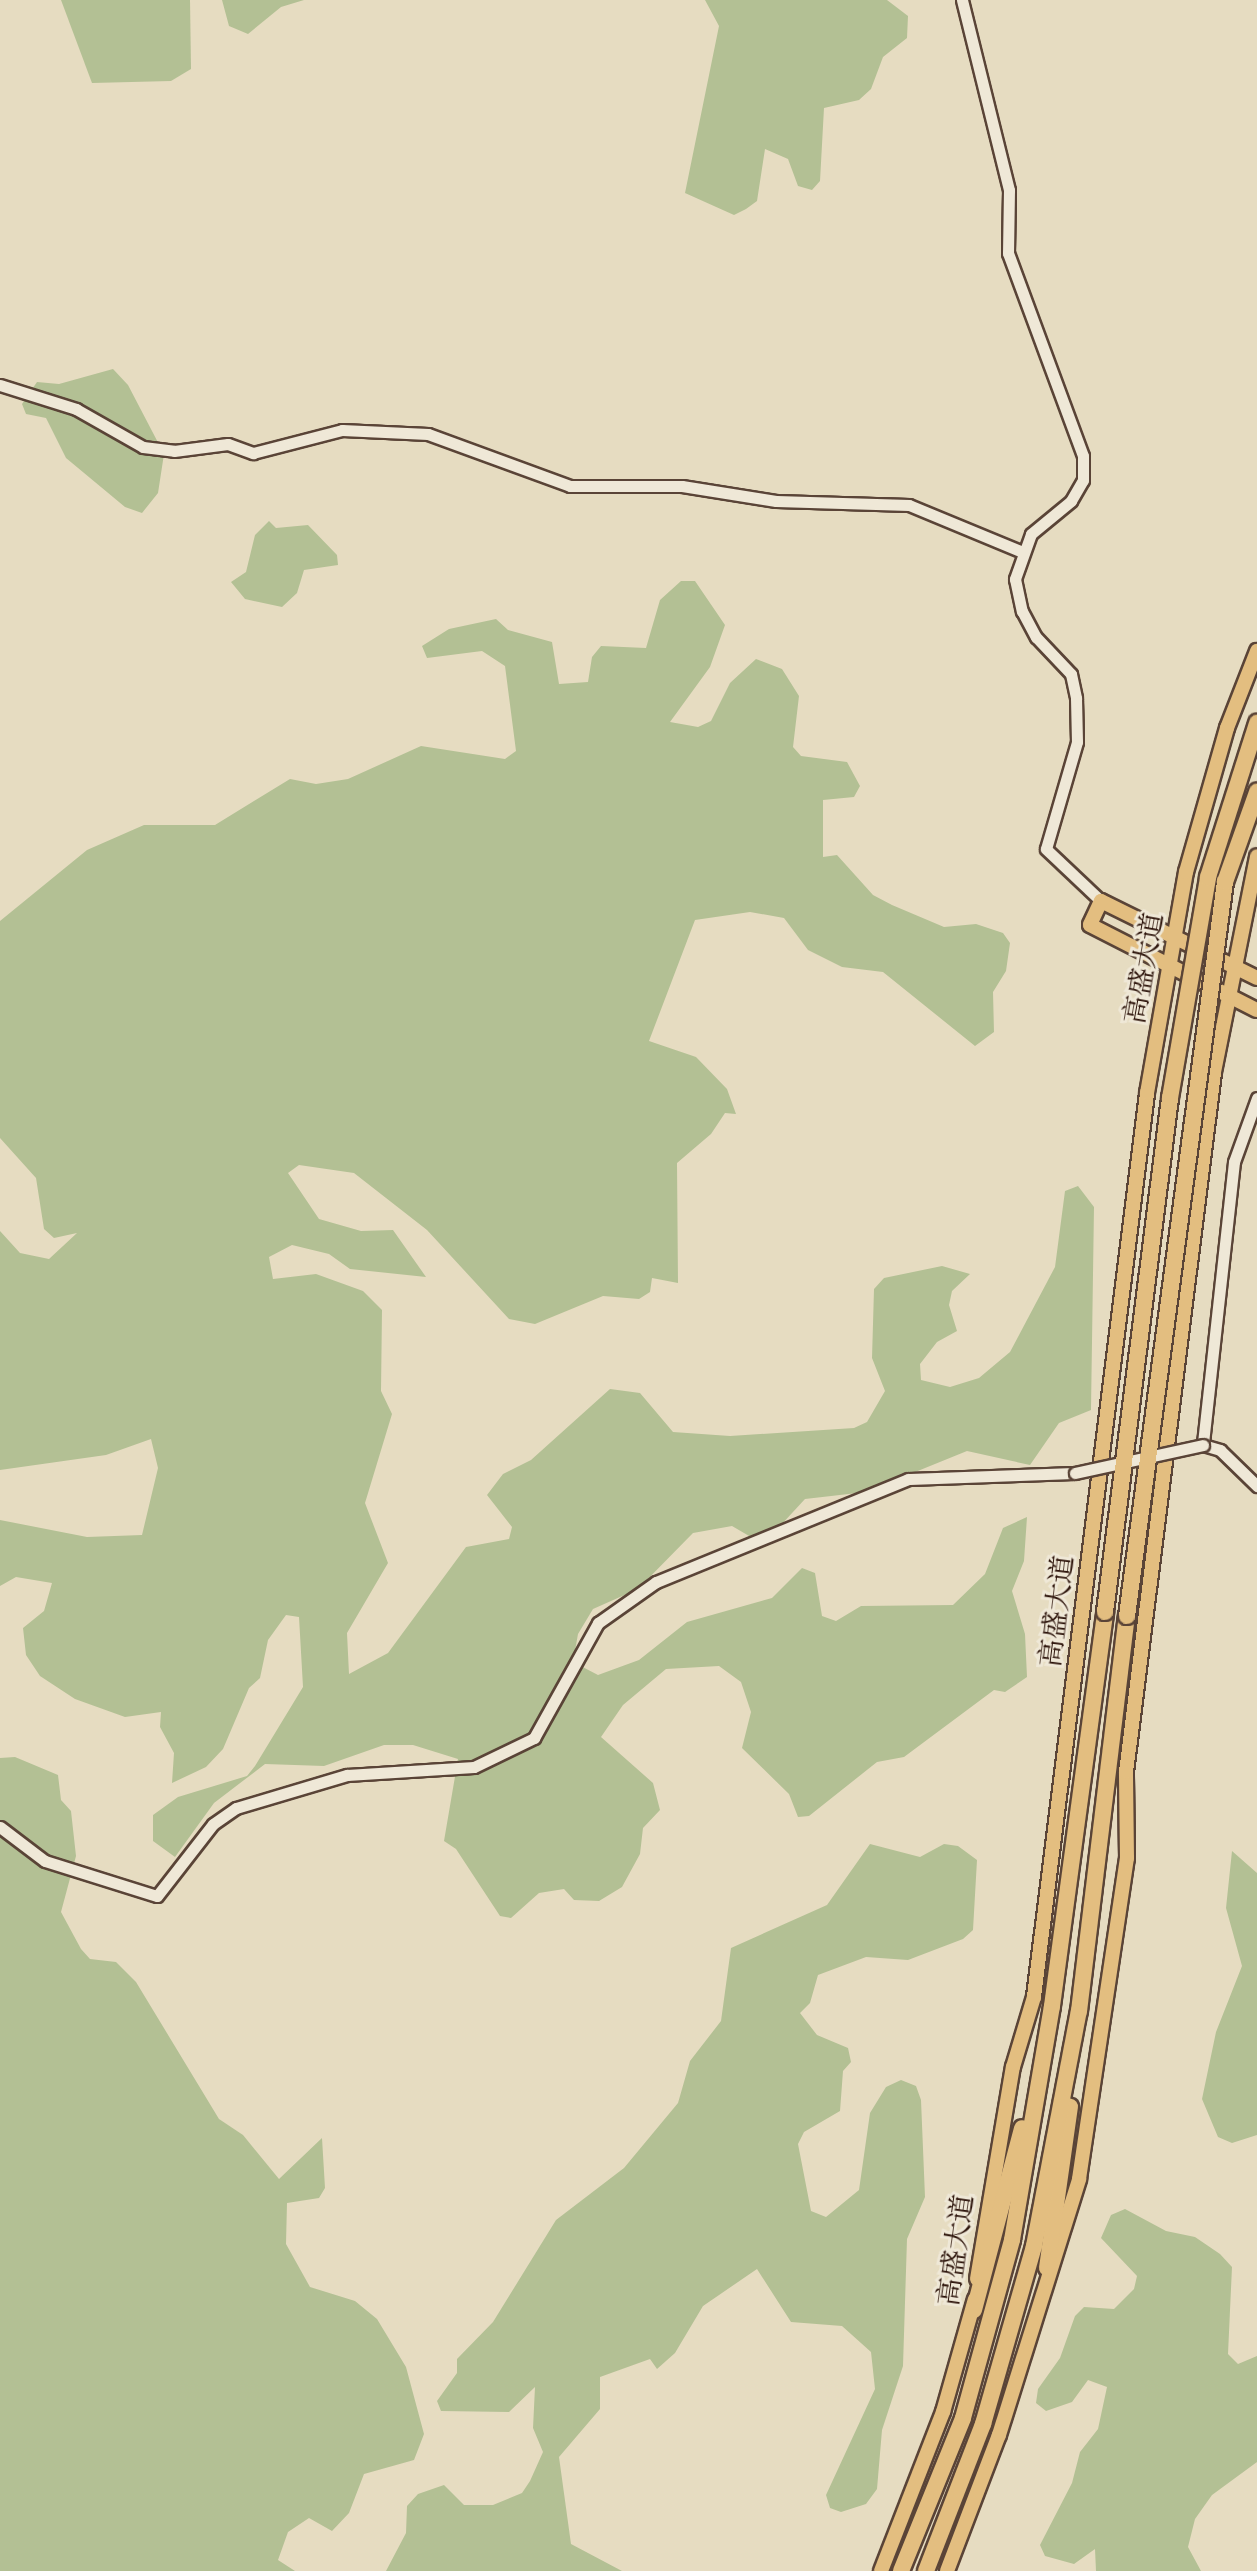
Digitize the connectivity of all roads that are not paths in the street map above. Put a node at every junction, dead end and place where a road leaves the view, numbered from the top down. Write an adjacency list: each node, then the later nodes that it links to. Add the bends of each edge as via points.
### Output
1 (962, 0): 3 (street, via 1009,190 1008,253 1083,456 1083,480 1071,501)
2 (0, 385): 3 (street, via 76,409 143,447 174,451 228,444 253,453 342,430 428,434 570,486 682,486 776,501 909,505)
3 (1020, 551): 8 (street, via 1015,579 1022,611 1036,637 1071,674 1076,698 1077,742 1046,849)
4 (1257, 651): 9 (main road, 高盛大道, via 1194,843)
5 (1257, 723): 19 (highway, 高盛大道, bridge, via 1208,877 1170,1098)
6 (1257, 792): 20 (highway, bridge, via 1225,882)
7 (1257, 856): 11 (main road)
8 (1101, 901): 9 (main road); 10 (main road, via 1090,925)
9 (1175, 938): 10 (main road, 高盛大道); 11 (main road)
10 (1170, 965): 13 (main road); 22 (main road, 高盛大道, via 1147,1093 1034,1997 1013,2067 981,2235)
11 (1236, 967): 12 (main road); 13 (main road)
12 (1257, 978)
13 (1231, 996): 14 (main road); 21 (main road, via 1214,1072 1126,1772 1127,1858 1079,2179)
14 (1257, 1010)
15 (1257, 1098): 16 (street, via 1234,1162)
16 (1203, 1445): 17 (street, via 1220,1450); 18 (street, bridge, via 1075,1473 908,1479 656,1582 598,1623 579,1647 534,1738 474,1767 347,1775 236,1808 213,1824 157,1896 45,1861)
17 (1257, 1486)
18 (0, 1827)
19 (1052, 2006): 22 (highway); 24 (highway, 高盛大道, via 1012,2240 963,2418)
20 (1079, 2011): 21 (highway); 25 (highway, via 1034,2246 983,2424)
21 (1047, 2268): 26 (main road, via 999,2435)
22 (974, 2310): 23 (main road, 高盛大道, via 943,2412)
23 (881, 2571)
24 (901, 2571)
25 (926, 2571)
26 (947, 2571)

